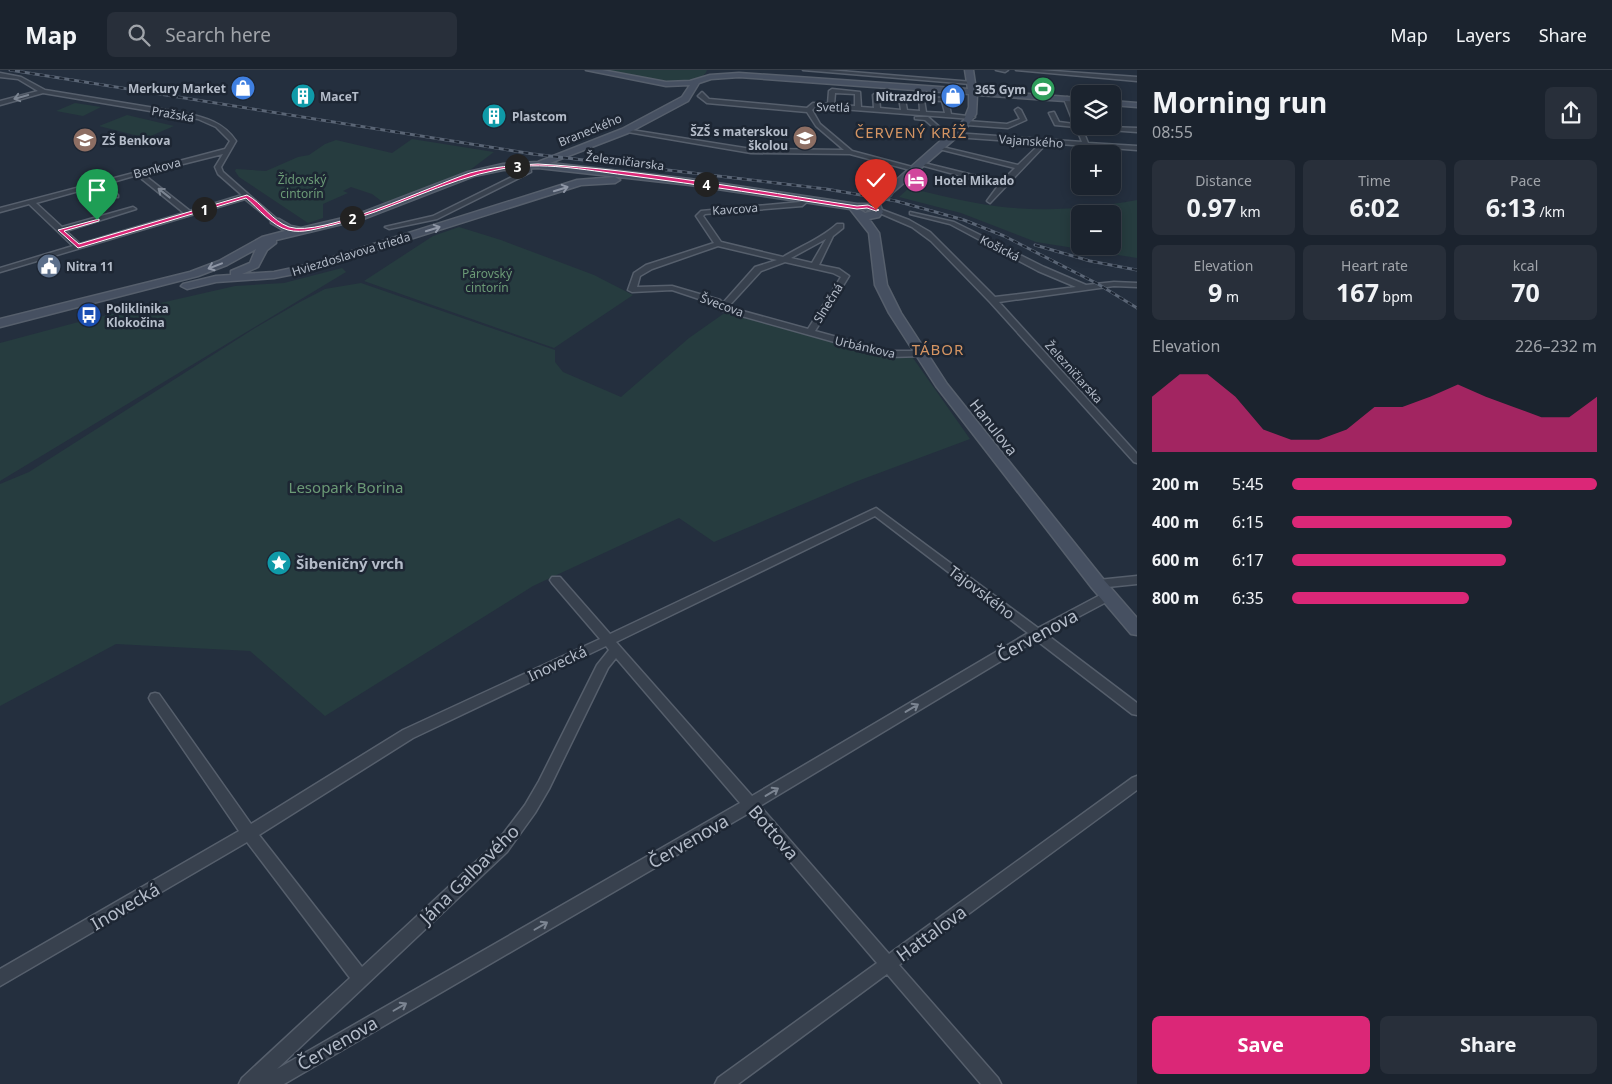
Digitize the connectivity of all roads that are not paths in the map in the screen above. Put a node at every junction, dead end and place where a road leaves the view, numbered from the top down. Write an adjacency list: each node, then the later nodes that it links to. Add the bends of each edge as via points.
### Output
1 (582, 70): 10 (street)
2 (806, 70): 11 (street)
3 (866, 70): 15 (street)
4 (894, 70): 16 (street)
5 (912, 70): 17 (street)
6 (969, 70): 21 (street)
7 (999, 70): 8 (street)
8 (1005, 70)
9 (1019, 70): 18 (street)
10 (593, 71): 19 (street)
11 (840, 71): 15 (street)
12 (723, 73): 13 (street); 20 (street); 21 (street)
13 (712, 74): 20 (street)
14 (0, 75): 22 (street, Pražská, via 19,78)
15 (875, 75): 16 (street)
16 (905, 77): 17 (street)
17 (912, 77): 21 (street)
18 (1137, 79)
19 (655, 83): 20 (street); 27 (street, via 680,92)
20 (694, 85): 27 (street, via 689,96)
21 (972, 88): 24 (street); 25 (street); 41 (street)
22 (43, 91): 28 (street, one-way to 28); 55 (street, Pražská, via 207,120 227,131 233,141)
23 (702, 94): 34 (street, Svetlá, via 707,101)
24 (1071, 98)
25 (1066, 99): 26 (street); 33 (street)
26 (1071, 99)
27 (681, 101): 45 (street, Braneckého)
28 (0, 103)
29 (1121, 103): 30 (street)
30 (1137, 104)
31 (831, 106): 32 (street, Svetlá); 32 (street, via 832,91 858,93); 34 (street, Svetlá, via 813,105)
32 (858, 108): 35 (street, Svetlá)
33 (1071, 109)
34 (808, 110): 56 (street, via 818,125)
35 (874, 110): 37 (street, Svetlá); 37 (street, via 876,94 902,96); 39 (street, via 874,114)
36 (1018, 110): 41 (street, Svetlá, via 1023,120 1008,126)
37 (904, 112): 39 (street, Svetlá)
38 (1052, 113): 42 (street)
39 (925, 115): 40 (street, Svetlá); 40 (street, via 921,98 945,100); 47 (street, via 942,132)
40 (948, 115): 41 (street, Svetlá)
41 (970, 120): 47 (street)
42 (1057, 124): 43 (street); 49 (street, via 1060,132)
43 (1071, 125)
44 (1121, 129): 46 (street)
45 (625, 130): 56 (street, via 752,150); 57 (street, Braneckého)
46 (1137, 130)
47 (955, 135): 50 (street, Vajanského); 53 (street)
48 (1083, 135): 51 (street)
49 (1054, 139)
50 (1045, 142): 51 (street, Vajanského); 62 (street)
51 (1086, 145)
52 (1121, 147): 54 (street, Vajanského)
53 (938, 148): 61 (street); 62 (street)
54 (1137, 148)
55 (227, 151): 64 (street, Benkova); 71 (street, Pražská, via 218,167 220,173)
56 (850, 152): 61 (street)
57 (553, 159): 59 (street, Braneckého); 60 (street, via 553,163)
58 (528, 166): 59 (street); 60 (street, Železničiarska); 82 (street, via 529,171 435,218)
59 (503, 167): 84 (street, via 472,174 359,217)
60 (568, 167): 63 (street, Železničiarska)
61 (917, 167): 68 (street); 77 (street, bridge)
62 (1019, 167): 68 (street)
63 (580, 168): 65 (street, via 584,175); 66 (street, Železničiarska)
64 (138, 173): 67 (street, Benkova); 78 (street, one-way to 64)
65 (580, 182): 66 (street, Železničiarska, via 630,179); 95 (street, Hviezdoslavova trieda, one-way to 65, via 309,268)
66 (690, 182): 69 (street, Železničiarska)
67 (101, 183): 70 (street); 74 (street, Benkova)
68 (1003, 185): 73 (street)
69 (778, 195): 72 (street, Železničiarska); 77 (street, Železničiarska)
70 (116, 196)
71 (247, 196): 78 (street); 80 (street, Pražská)
72 (805, 201): 77 (street, Železničiarska); 87 (street, Kavcova, via 802,204 703,212 699,216)
73 (990, 201)
74 (31, 202): 76 (street, Benkova); 83 (street)
75 (133, 209): 83 (street)
76 (0, 210)
77 (868, 211): 99 (street, Železničiarska, via 890,215 924,230); 104 (street, Hanulova, via 881,285)
78 (189, 213): 89 (street)
79 (912, 213): 98 (street, Košická, via 952,223 1041,269)
80 (275, 221): 84 (street, via 288,228); 85 (street, via 281,229); 88 (street, via 272,232)
81 (840, 226): 86 (street)
82 (389, 227)
83 (61, 230): 89 (street)
84 (306, 230): 85 (street)
85 (280, 235): 88 (street); 91 (street, via 262,248)
86 (830, 235): 90 (street); 92 (street)
87 (718, 244): 90 (street, Slnečná); 100 (street, Švecova, via 649,267 636,275 632,290 672,288 717,302)
88 (253, 245): 91 (street, via 248,254); 101 (street, one-way to 101, via 223,263 194,274)
89 (78, 246): 93 (street)
90 (780, 261): 92 (street, Slnečná); 94 (street, Slnečná, via 788,266); 100 (street, via 758,270)
91 (254, 265): 95 (street); 96 (street)
92 (814, 266): 103 (street, Slnečná, via 845,276)
93 (0, 270)
94 (785, 270)
95 (274, 275): 96 (street, Hviezdoslavova trieda)
96 (216, 279): 102 (street, Hviezdoslavova trieda)
97 (1137, 285): 98 (street)
98 (1086, 288): 99 (street)
99 (993, 300): 105 (street, Železničiarska)
100 (723, 308): 103 (street, Švecova)
101 (0, 323)
102 (0, 331)
103 (810, 332): 104 (street, Urbánkova, via 888,354)
104 (921, 354): 109 (street, Hanulova, via 942,386)
105 (1137, 460)
106 (876, 511): 112 (street, Tajovského); 113 (street, Inovecká)
107 (556, 580): 113 (street, Bottova)
108 (1137, 580): 109 (street)
109 (1098, 584): 110 (street, Hanulova)
110 (1108, 596): 111 (street, Hanulova); 112 (street, Červenova)
111 (1137, 629)
112 (1036, 634): 115 (street, Tajovského); 117 (street, Červenova, one-way to 112)
113 (611, 646): 117 (street, Bottova); 118 (street, Inovecká, via 408,734); 121 (street, Jána Galbavého, via 544,785 518,827 502,847)
114 (154, 698): 118 (street)
115 (1137, 710)
116 (1137, 782): 119 (street, Hattalova)
117 (751, 804): 119 (street, Bottova); 123 (street, Červenova, one-way to 117)
118 (249, 833): 120 (street, Inovecká); 121 (street)
119 (888, 964): 124 (street, Hattalova); 125 (street, Bottova)
120 (0, 978)
121 (360, 979): 122 (street, Jána Galbavého)
122 (248, 1084)
123 (267, 1084)
124 (724, 1084)
125 (992, 1084)

